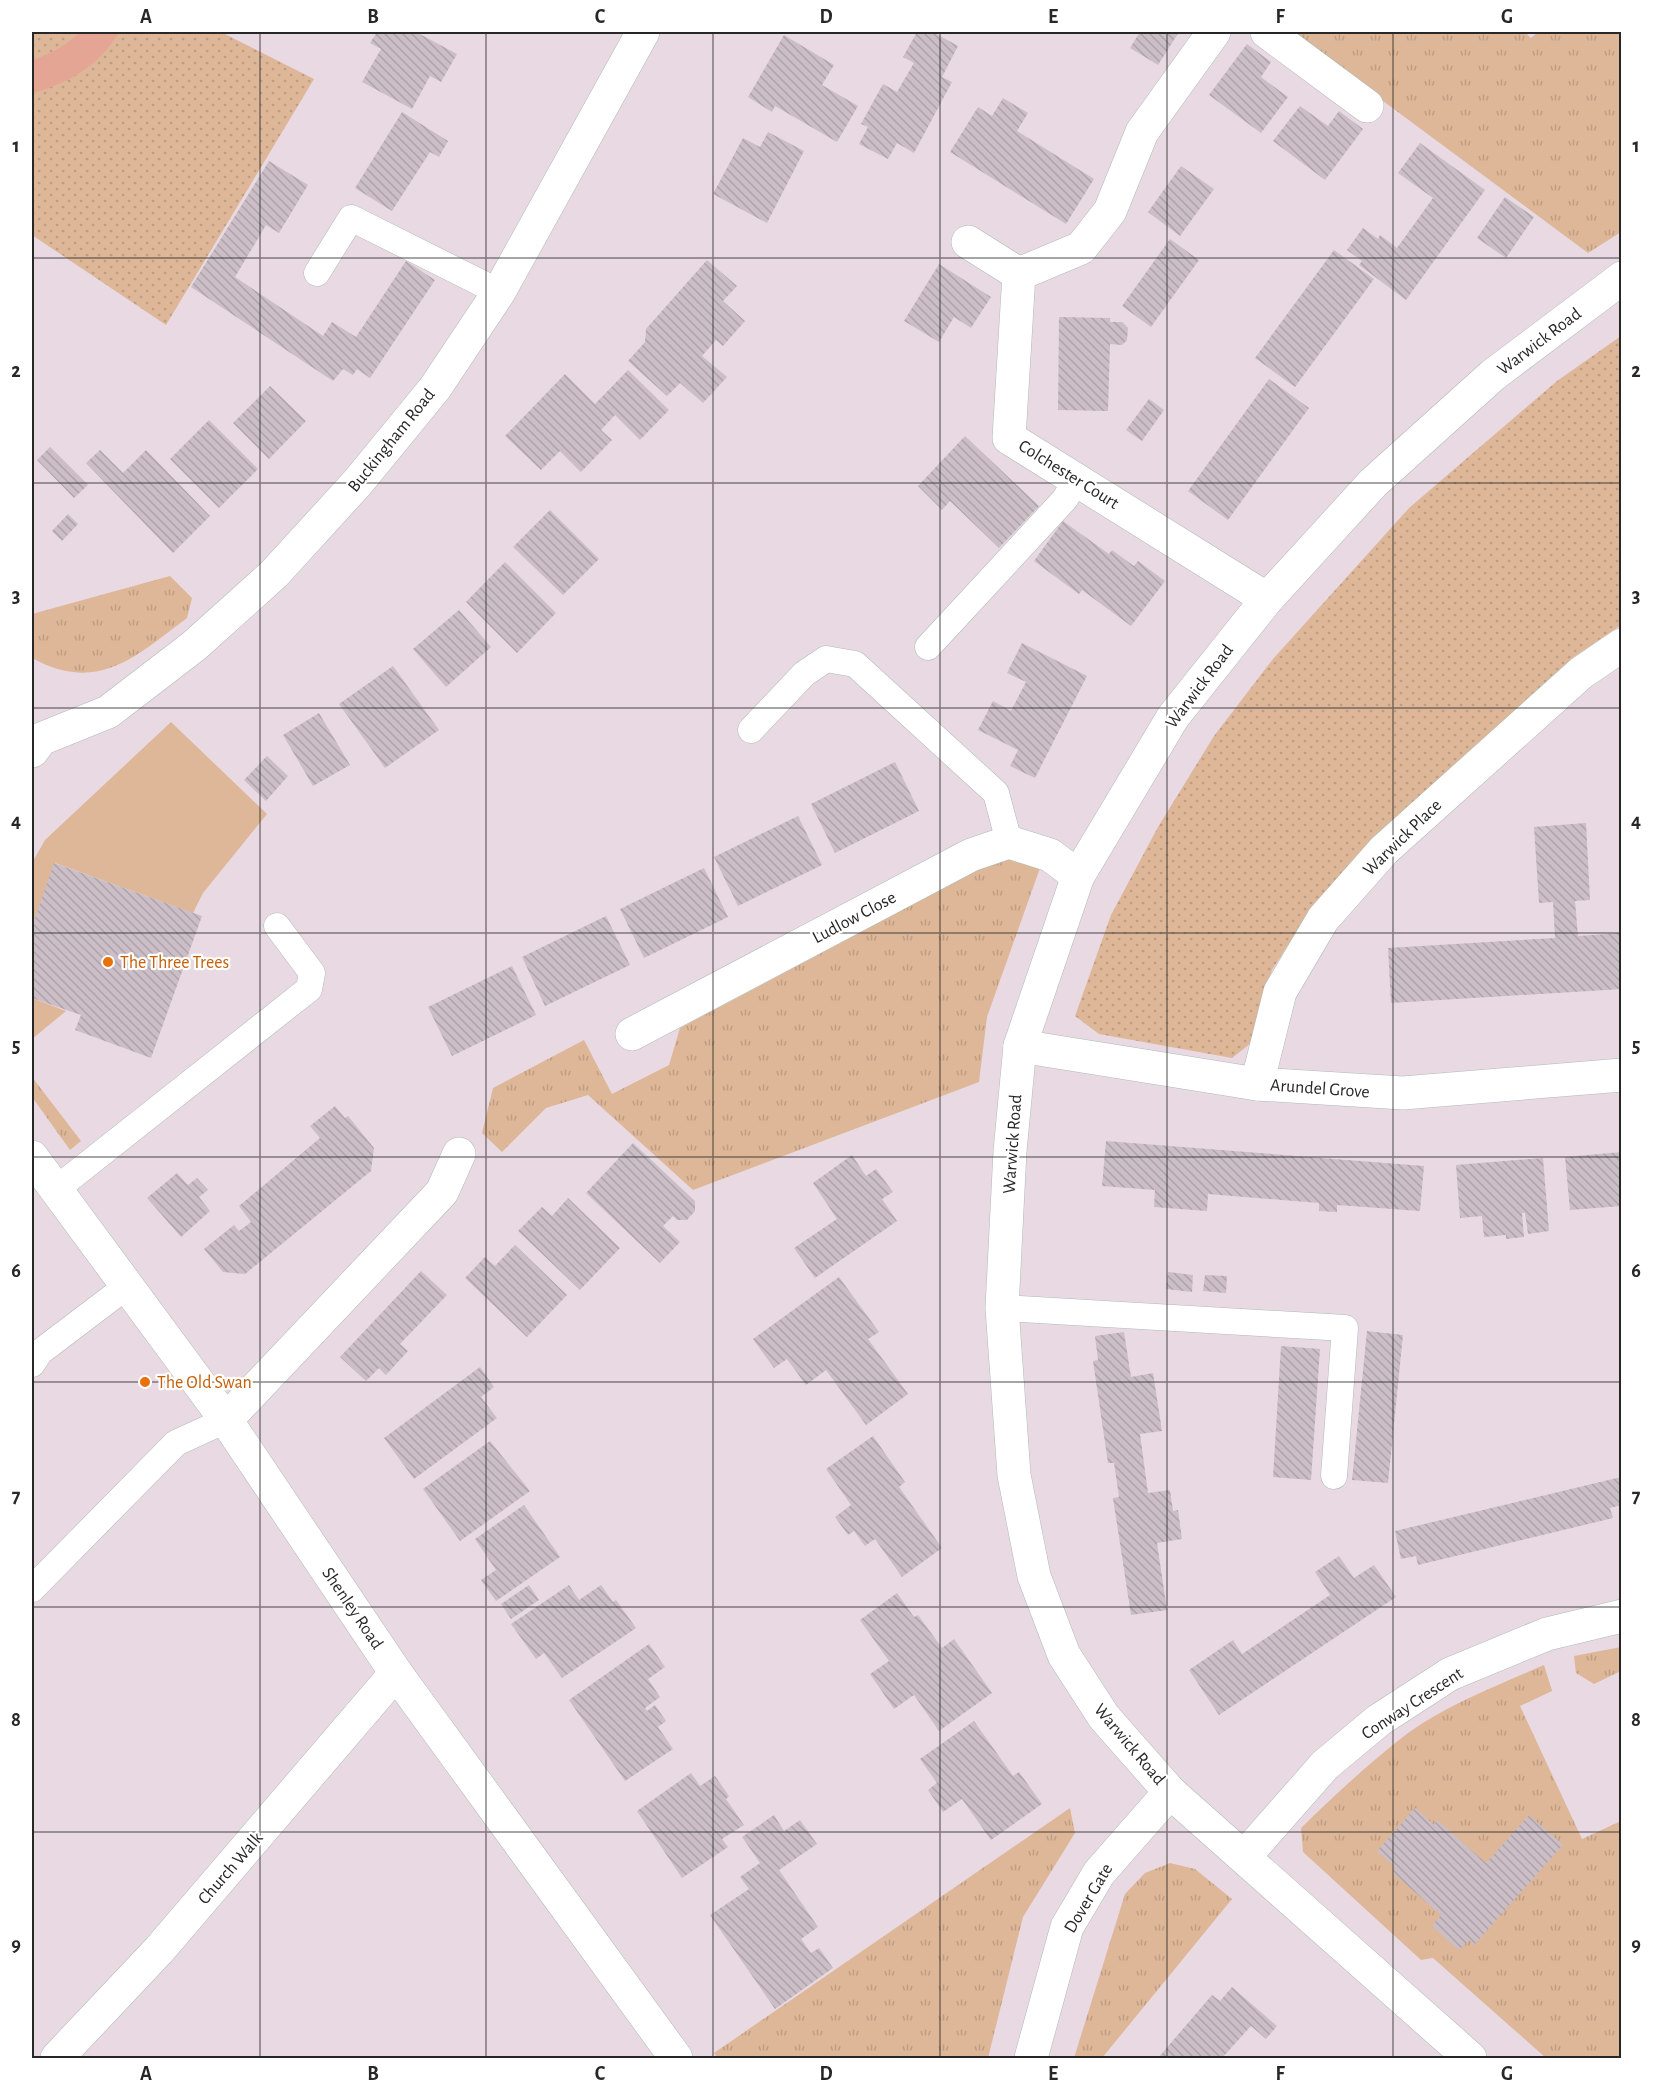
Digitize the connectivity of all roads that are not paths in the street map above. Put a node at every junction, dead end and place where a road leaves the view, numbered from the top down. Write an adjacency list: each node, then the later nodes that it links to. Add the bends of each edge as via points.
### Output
1 (643, 32): 9 (street, Buckingham Road)
2 (1214, 32): 7 (street, via 1142,132 1110,211 1082,248)
3 (1267, 32): 4 (street)
4 (1367, 106)
5 (968, 242): 7 (street)
6 (317, 273): 9 (lane, via 351,218)
7 (1019, 274): 10 (street, Colchester Court, via 1010,438)
8 (1622, 278): 11 (street, Warwick Road, via 1493,375 1373,483)
9 (499, 292): 15 (street, Buckingham Road, via 428,396 358,482 274,574 194,646 108,712)
10 (1077, 479): 11 (street, Colchester Court); 13 (lane, via 1065,499)
11 (1267, 599): 17 (street, Warwick Road, via 1173,717)
12 (1622, 645): 22 (street, Warwick Place, via 1581,673 1384,850 1323,919 1280,992)
13 (928, 648)
14 (751, 730): 16 (lane, via 804,675 826,659 855,664 996,793)
15 (35, 738)
16 (1009, 842): 17 (street, via 1050,855); 19 (street, Ludlow Close, via 971,855)
17 (1077, 876): 20 (street, Warwick Road)
18 (277, 926): 25 (lane, via 312,973 309,989)
19 (632, 1034)
20 (1020, 1046): 22 (street, Arundel Grove); 27 (street, Warwick Road)
21 (1622, 1075): 22 (street, Arundel Grove, via 1403,1094)
22 (1257, 1084)
23 (459, 1154): 29 (street, via 442,1192)
24 (32, 1157): 25 (street, Shenley Road)
25 (55, 1190): 26 (street, Shenley Road)
26 (127, 1286): 28 (lane, via 40,1352); 29 (street, Shenley Road)
27 (1002, 1308): 30 (lane, via 1346,1328); 34 (street, Warwick Road, via 1014,1475 1035,1576 1070,1664 1104,1717)
28 (32, 1364)
29 (226, 1420): 31 (lane, via 176,1443); 33 (street, Shenley Road)
30 (1334, 1476)
31 (32, 1589)
32 (1622, 1616): 35 (street, Conway Crescent, via 1547,1634 1450,1674 1379,1720 1325,1764)
33 (396, 1673): 36 (street, Church Walk, via 159,1950); 37 (street, Shenley Road)
34 (1170, 1792): 35 (street, Warwick Road); 38 (street, Dover Gate, via 1099,1873 1067,1927)
35 (1245, 1856): 39 (street, Warwick Road)
36 (57, 2058)
37 (676, 2058)
38 (1031, 2058)
39 (1470, 2058)

